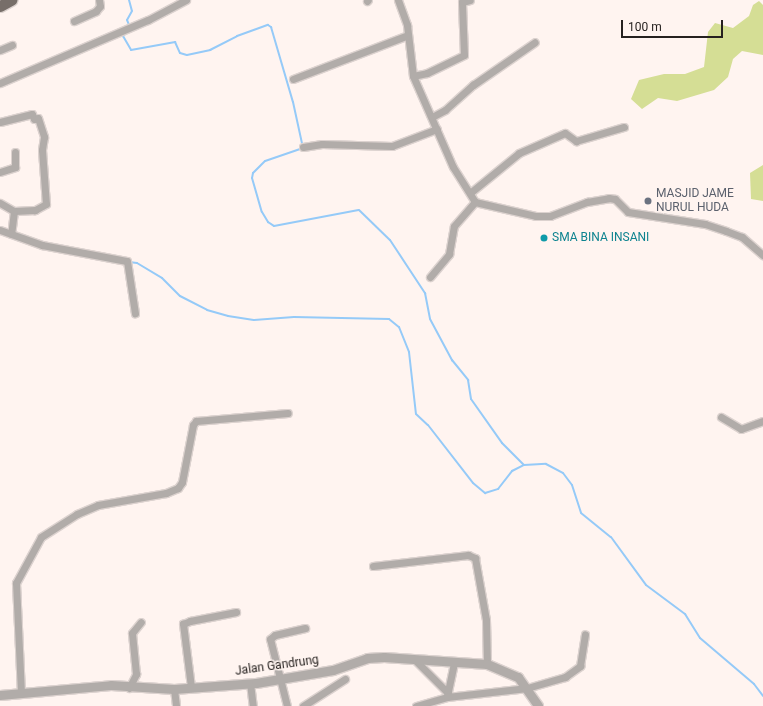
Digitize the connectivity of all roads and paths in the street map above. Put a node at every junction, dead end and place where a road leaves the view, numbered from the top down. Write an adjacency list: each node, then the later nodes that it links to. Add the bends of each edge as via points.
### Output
1 (11, 0): 7 (main road)
2 (99, 0): 8 (street, via 100,6 96,11)
3 (186, 0): 15 (street, via 148,20)
4 (398, 0): 9 (street, via 404,13)
5 (470, 0): 6 (street)
6 (462, 1): 13 (street, via 464,54 427,73)
7 (0, 6)
8 (74, 21)
9 (408, 35): 13 (street); 14 (street)
10 (535, 42): 16 (street)
11 (12, 45): 12 (street)
12 (0, 50)
13 (413, 76): 16 (street)
14 (292, 79)
15 (0, 84)
16 (432, 117): 19 (street)
17 (0, 122): 26 (street, via 32,114 34,118 38,118 44,137 42,150 46,204 35,210)
18 (624, 127): 23 (street, via 576,141 565,133 519,153)
19 (437, 129): 20 (street, via 392,146 327,144); 23 (street, via 453,167)
20 (303, 147)
21 (15, 152): 22 (street, via 15,167)
22 (0, 172)
23 (470, 193): 24 (street)
24 (475, 202): 29 (street, via 536,216 550,216 587,202 615,199 628,212 705,224 742,237); 30 (street, via 454,226 449,254)
25 (0, 203): 26 (street)
26 (14, 211): 28 (street)
27 (0, 230): 28 (street)
28 (11, 234): 31 (street, via 42,245 127,261)
29 (763, 255)
30 (430, 277)
31 (135, 313)
32 (288, 412): 50 (street, via 196,420 182,482 178,488 166,494 98,505 77,514 41,538 16,583)
33 (721, 417): 34 (street, via 741,429)
34 (763, 421)
35 (372, 566): 42 (street, via 468,555 475,558 486,620)
36 (236, 612): 47 (street, via 190,620 183,624)
37 (141, 622): 48 (street, via 132,633 136,674)
38 (306, 628): 43 (street, via 275,635 270,639)
39 (585, 634): 46 (street, via 580,666 565,677)
40 (415, 660): 41 (street, Jalan Gandrung); 43 (street, Jalan Gandrung, via 372,657 333,670); 52 (street)
41 (454, 663): 42 (street, Jalan Gandrung); 52 (street)
42 (487, 664): 46 (street, Jalan Gandrung, via 512,673)
43 (278, 679): 45 (street, Jalan Gandrung); 55 (street)
44 (345, 679): 56 (street)
45 (250, 683): 47 (street, Jalan Gandrung); 54 (street)
46 (525, 686): 52 (street); 58 (street, Jalan Gandrung)
47 (191, 687): 49 (street, Jalan Gandrung)
48 (129, 688): 49 (street, Jalan Gandrung); 50 (street, Jalan Gandrung, via 111,685)
49 (174, 689): 53 (street)
50 (21, 693): 51 (street, Jalan Gandrung)
51 (0, 695)
52 (448, 695): 57 (street)
53 (176, 706)
54 (253, 706)
55 (287, 706)
56 (302, 706)
57 (416, 706)
58 (538, 706)

